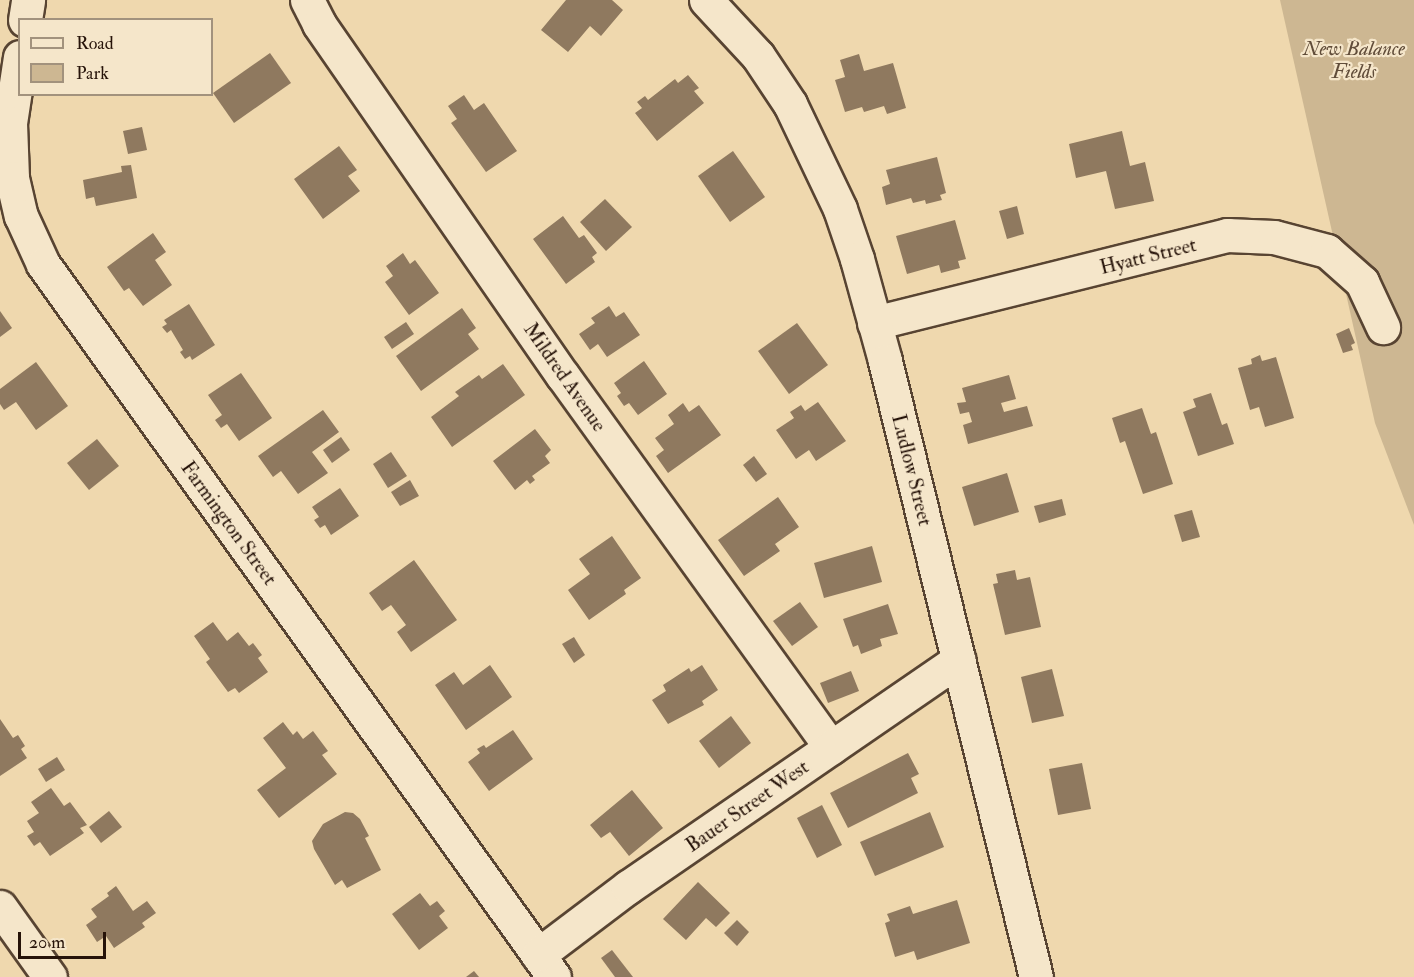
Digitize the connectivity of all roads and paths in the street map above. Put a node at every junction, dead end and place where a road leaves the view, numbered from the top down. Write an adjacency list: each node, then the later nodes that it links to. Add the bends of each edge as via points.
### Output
1 (28, 0): 4 (street)
2 (307, 0): 9 (street, Mildred Avenue, via 319,24 563,376)
3 (706, 0): 6 (street, Ludlow Street, via 758,56 806,135 840,209)
4 (25, 18)
5 (18, 70): 11 (street, Farmington Street, via 10,123 12,178 21,216 43,264)
6 (874, 323): 7 (street, Hyatt Street, via 1227,235 1274,237 1327,250 1362,282); 8 (street, Ludlow Street)
7 (1383, 327)
8 (958, 660): 9 (street, Bauer Street West); 13 (street, Ludlow Street)
9 (831, 747): 11 (street, Bauer Street West, via 628,887)
10 (0, 907): 12 (street)
11 (546, 966)
12 (50, 977)
13 (1036, 977)

